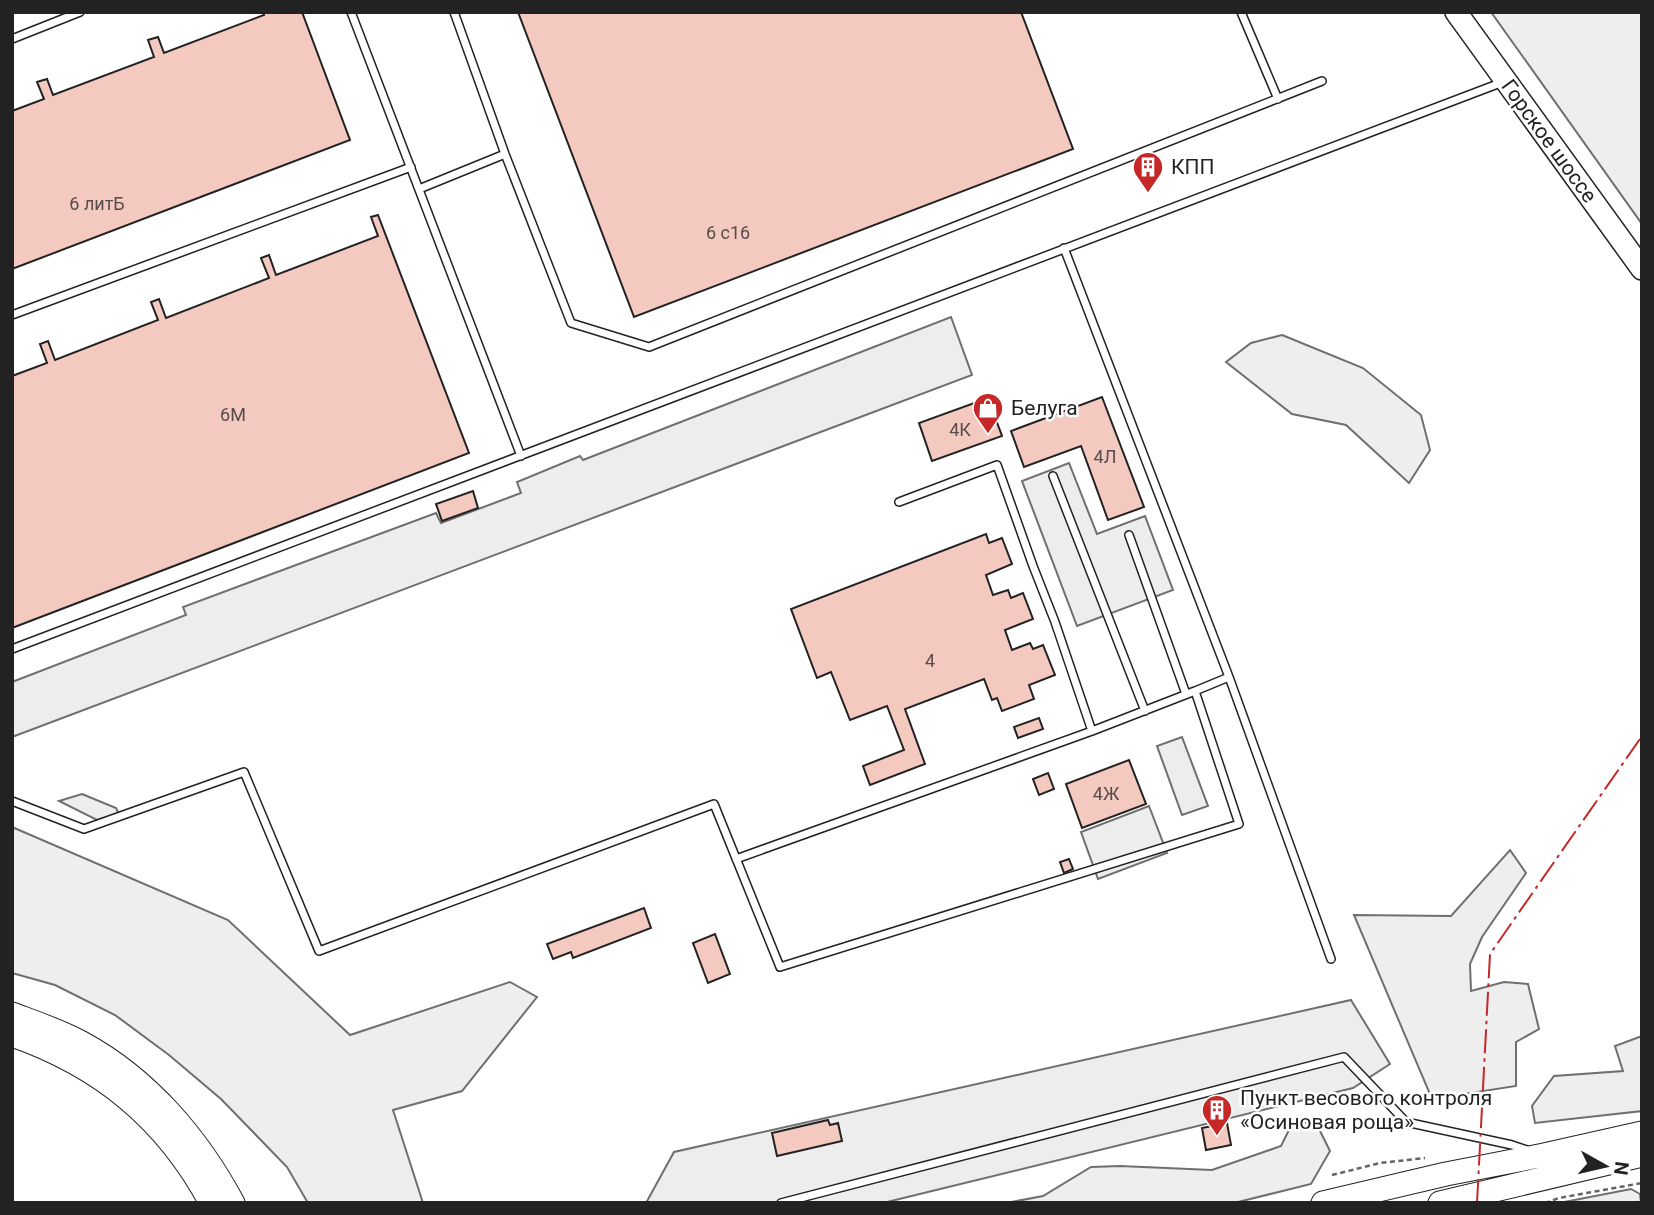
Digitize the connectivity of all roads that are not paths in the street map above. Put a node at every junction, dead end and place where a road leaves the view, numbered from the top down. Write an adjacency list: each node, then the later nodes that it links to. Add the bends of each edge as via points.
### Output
1 (80, 12): 6 (lane)
2 (351, 12): 11 (lane)
3 (454, 12): 10 (lane)
4 (1241, 12): 9 (lane)
5 (1456, 12): 8 (main road, Горское шоссе)
6 (12, 38)
7 (1322, 81): 9 (lane)
8 (1505, 81): 13 (lane); 14 (main road, Горское шоссе)
9 (1278, 99): 10 (lane, via 649,347 571,323)
10 (505, 155): 12 (lane)
11 (411, 167): 12 (lane); 15 (lane)
12 (419, 189): 16 (lane)
13 (1064, 248): 16 (lane); 21 (lane)
14 (1642, 269)
15 (12, 315)
16 (521, 456): 20 (lane)
17 (1053, 477): 24 (lane)
18 (899, 502): 25 (lane, via 997,465)
19 (1129, 535): 23 (lane)
20 (12, 649)
21 (1229, 677): 22 (lane); 28 (lane)
22 (1195, 691): 23 (lane); 27 (lane, via 1239,824 780,967)
23 (1186, 695): 24 (lane)
24 (1145, 710): 25 (lane)
25 (1092, 731): 27 (lane)
26 (12, 801): 27 (lane, via 84,829 244,772 319,951 713,804)
27 (736, 859)
28 (1331, 959)
29 (12, 1014): 35 (main road, via 84,1044 132,1077 185,1128)
30 (12, 1035): 34 (main road, via 75,1061 120,1092 174,1146)
31 (1642, 1133): 33 (main road)
32 (1642, 1155): 38 (main road)
33 (1544, 1156): 36 (lane, via 1406,1122 1345,1057); 37 (main road)
34 (211, 1203)
35 (233, 1203)
36 (781, 1203)
37 (1323, 1203)
38 (1440, 1203)

